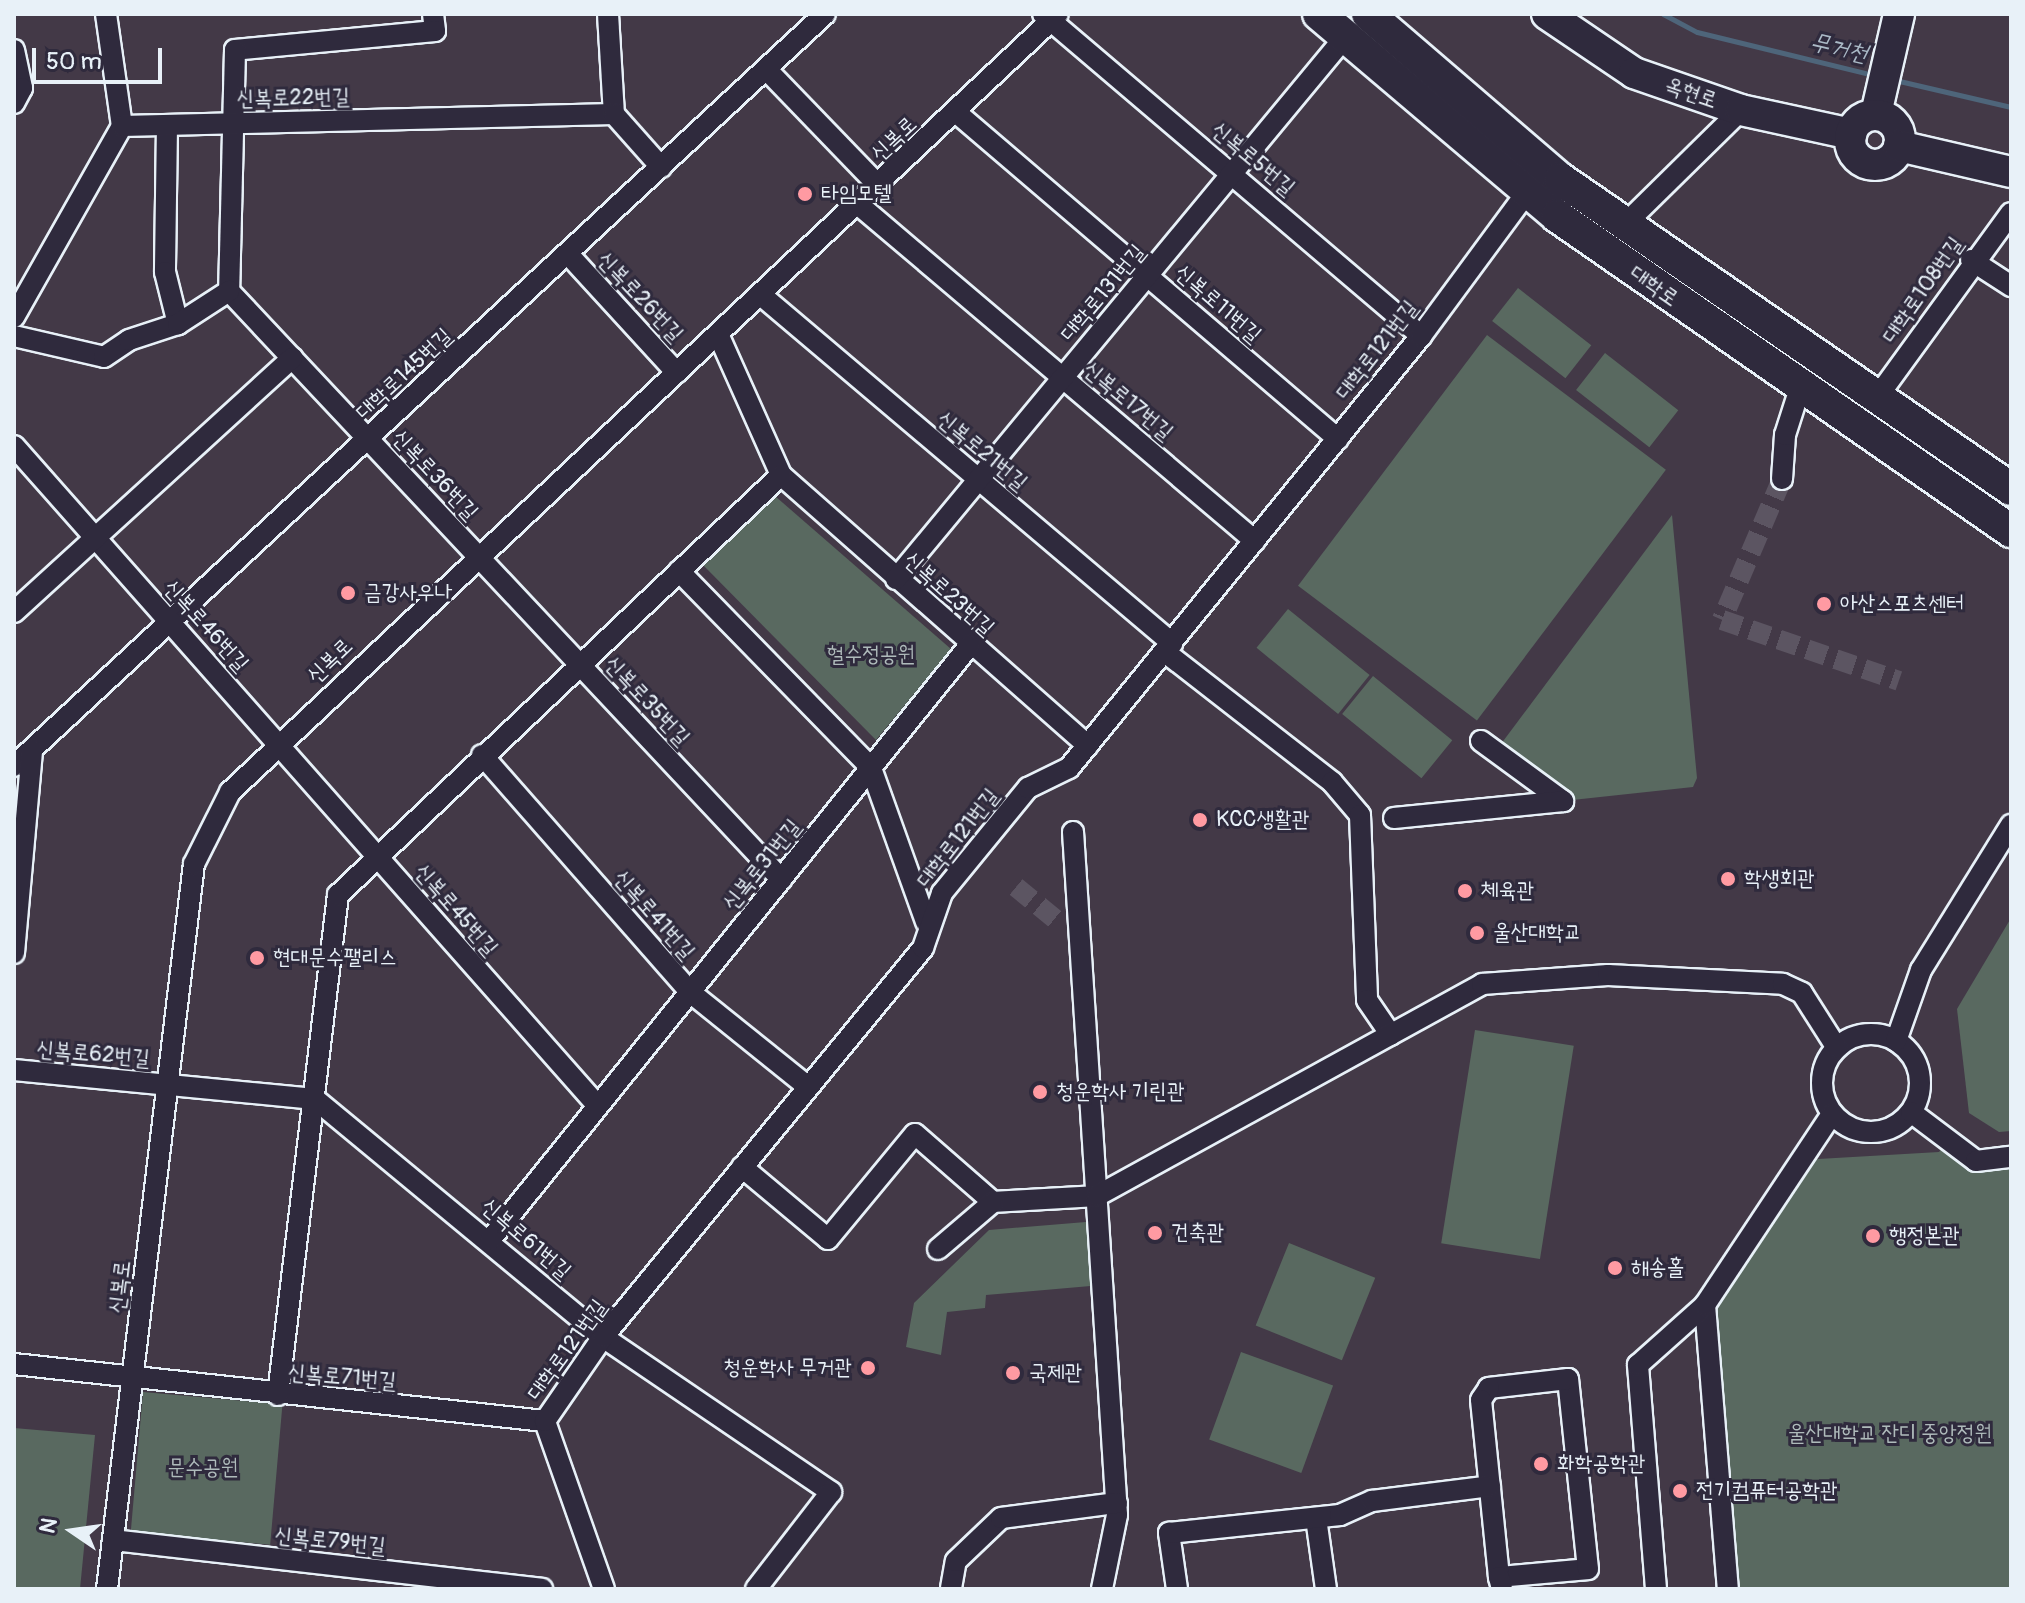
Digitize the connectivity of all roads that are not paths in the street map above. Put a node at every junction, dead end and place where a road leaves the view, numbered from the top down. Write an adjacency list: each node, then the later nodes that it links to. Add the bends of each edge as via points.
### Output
1 (106, 14): 20 (street)
2 (433, 14): 18 (street, via 435,31 235,50)
3 (608, 14): 16 (street)
4 (825, 14): 12 (street, 대학로145번길)
5 (1319, 14): 10 (main road, 대학로)
6 (1368, 14): 24 (main road, 대학로)
7 (1547, 14): 15 (main road, 옥현로, via 1601,56)
8 (1899, 14): 14 (main road)
9 (1051, 16): 17 (street, 신복로); 26 (street, 신복로5번길)
10 (1345, 37): 26 (street, 대학로131번길); 28 (main road, 대학로)
11 (14, 50): 13 (street, via 22,88)
12 (766, 69): 23 (street, 대학로145번길); 27 (street)
13 (14, 103)
14 (1877, 106): 21 (main road); 22 (main road, via 1894,124)
15 (1741, 110): 21 (main road, 옥현로); 31 (street)
16 (614, 114): 18 (street, 신복로22번길); 23 (street)
17 (958, 114): 27 (street, 신복로); 34 (street, 신복로11번길)
18 (233, 123): 19 (street, 신복로22번길); 36 (street)
19 (167, 125): 20 (street, 신복로22번길); 39 (street, via 165,272)
20 (122, 126): 38 (street)
21 (1851, 134): 22 (main road, via 1853,151 1873,165 1889,160)
22 (1899, 146): 25 (main road)
23 (661, 167): 32 (street, 대학로145번길)
24 (1546, 168): 28 (street, 대학로121번길); 31 (main road, 대학로)
25 (2011, 172)
26 (1234, 173): 34 (street, 대학로131번길); 42 (street, 신복로5번길)
27 (879, 186): 29 (street, 신복로)
28 (1527, 193): 42 (street, 대학로121번길); 46 (main road, 대학로)
29 (859, 205): 37 (street, 신복로); 45 (street, 신복로17번길)
30 (2011, 213): 33 (street, 대학로108번길)
31 (1625, 224): 47 (main road, 대학로)
32 (568, 254): 44 (street, 신복로26번길); 49 (street, 대학로145번길)
33 (1971, 260): 35 (street); 47 (street, 대학로108번길)
34 (1148, 276): 45 (street, 대학로131번길); 48 (street, 신복로11번길)
35 (2011, 286)
36 (229, 291): 39 (street); 43 (street, 신복로36번길)
37 (761, 295): 40 (street, 신복로); 52 (street, 신복로21번길)
38 (14, 317)
39 (178, 324): 41 (street, via 129,340 104,357)
40 (718, 334): 44 (street, 신복로); 51 (street, 신복로23번길)
41 (14, 336)
42 (1421, 336): 48 (street, 대학로121번길)
43 (292, 358): 49 (street, 신복로36번길); 56 (street)
44 (677, 373): 58 (street, 신복로)
45 (1063, 378): 52 (street, 대학로131번길); 57 (street, 신복로17번길)
46 (1801, 385): 53 (street, via 1785,435); 55 (main road, 대학로)
47 (1878, 396): 54 (main road, 대학로)
48 (1338, 439): 57 (street, 대학로121번길)
49 (369, 440): 58 (street, 신복로36번길); 62 (street, 대학로145번길)
50 (14, 446): 56 (street, 신복로46번길)
51 (781, 475): 59 (street); 60 (street, 신복로23번길)
52 (979, 479): 60 (street, 대학로131번길); 64 (street, 신복로21번길)
53 (1782, 479)
54 (2011, 489)
55 (2011, 531)
56 (97, 540): 61 (street); 62 (street, 신복로46번길)
57 (1255, 541): 64 (street, 대학로121번길)
58 (478, 555): 65 (street, 신복로35번길); 67 (street, 신복로)
59 (679, 571): 65 (street); 72 (street)
60 (896, 579): 63 (street, 신복로23번길)
61 (14, 612)
62 (171, 623): 67 (street, 신복로46번길); 69 (street, 대학로145번길)
63 (970, 645): 68 (street, 신복로23번길); 72 (street, 신복로31번길)
64 (1168, 647): 68 (street, 대학로121번길); 83 (street, 신복로21번길, via 1332,782 1360,815 1367,1000)
65 (580, 664): 70 (street); 77 (street, 신복로35번길)
66 (1481, 741): 73 (street, via 1563,801)
67 (278, 745): 76 (street, 신복로45번길); 87 (street, 신복로, via 230,792 194,864)
68 (1088, 746): 78 (street, 대학로121번길, via 1069,768 1028,788)
69 (32, 750): 71 (street, 대학로145번길); 81 (street)
70 (482, 755): 76 (street); 82 (street, 신복로41번길)
71 (14, 766)
72 (871, 768): 77 (street, 신복로31번길); 78 (street)
73 (1394, 818)
74 (2011, 825): 84 (street, via 1921,970)
75 (1073, 832): 80 (street)
76 (377, 857): 89 (street, via 338,895); 90 (street, 신복로45번길)
77 (781, 879): 82 (street, 신복로31번길)
78 (926, 922): 88 (street, 대학로121번길, via 923,948)
79 (1061, 924): 80 (street)
80 (1080, 940): 95 (street)
81 (14, 953)
82 (690, 992): 88 (street, 신복로41번길); 90 (street, 신복로31번길)
83 (1391, 1035): 85 (street, via 1482,984 1608,975 1783,984 1802,993); 95 (street)
84 (1896, 1041): 85 (street, via 1873,1033); 91 (street, via 1919,1072)
85 (1837, 1048): 92 (street, via 1821,1082)
86 (14, 1070): 87 (street, 신복로62번길)
87 (168, 1085): 89 (street); 102 (street, 신복로)
88 (808, 1087): 94 (street, 대학로121번길)
89 (315, 1099): 97 (street, 신복로61번길); 103 (street)
90 (598, 1106): 97 (street, 신복로31번길)
91 (1911, 1112): 92 (street, via 1874,1133); 93 (street, via 1976,1161)
92 (1832, 1114): 99 (street)
93 (2011, 1157)
94 (742, 1167): 96 (street, via 828,1239 915,1134); 100 (street, 대학로121번길)
95 (1097, 1196): 96 (street); 106 (street)
96 (993, 1202): 98 (street)
97 (490, 1240): 100 (street, 신복로61번길)
98 (938, 1249)
99 (1705, 1305): 118 (street, via 1638,1365); 119 (street)
100 (603, 1337): 104 (street, 대학로121번길); 114 (street, 신복로61번길, via 831,1492)
101 (14, 1364): 102 (street, 신복로71번길)
102 (133, 1382): 103 (street, 신복로71번길); 108 (street, 신복로)
103 (278, 1395): 104 (street, 신복로71번길)
104 (545, 1421): 113 (street, 대학로121번길)
105 (1490, 1486): 107 (street, via 1372,1501); 109 (street); 109 (street, via 1481,1400 1489,1388 1568,1379 1588,1569)
106 (1117, 1503): 110 (street, via 1001,1518 956,1561); 115 (street)
107 (1316, 1518): 116 (street, via 1169,1533); 117 (street)
108 (113, 1540): 111 (street, 신복로); 112 (street, 신복로79번길)
109 (1501, 1583)
110 (951, 1588)
111 (107, 1589)
112 (542, 1589)
113 (604, 1589)
114 (756, 1589)
115 (1102, 1589)
116 (1177, 1589)
117 (1326, 1589)
118 (1656, 1589)
119 (1728, 1589)

